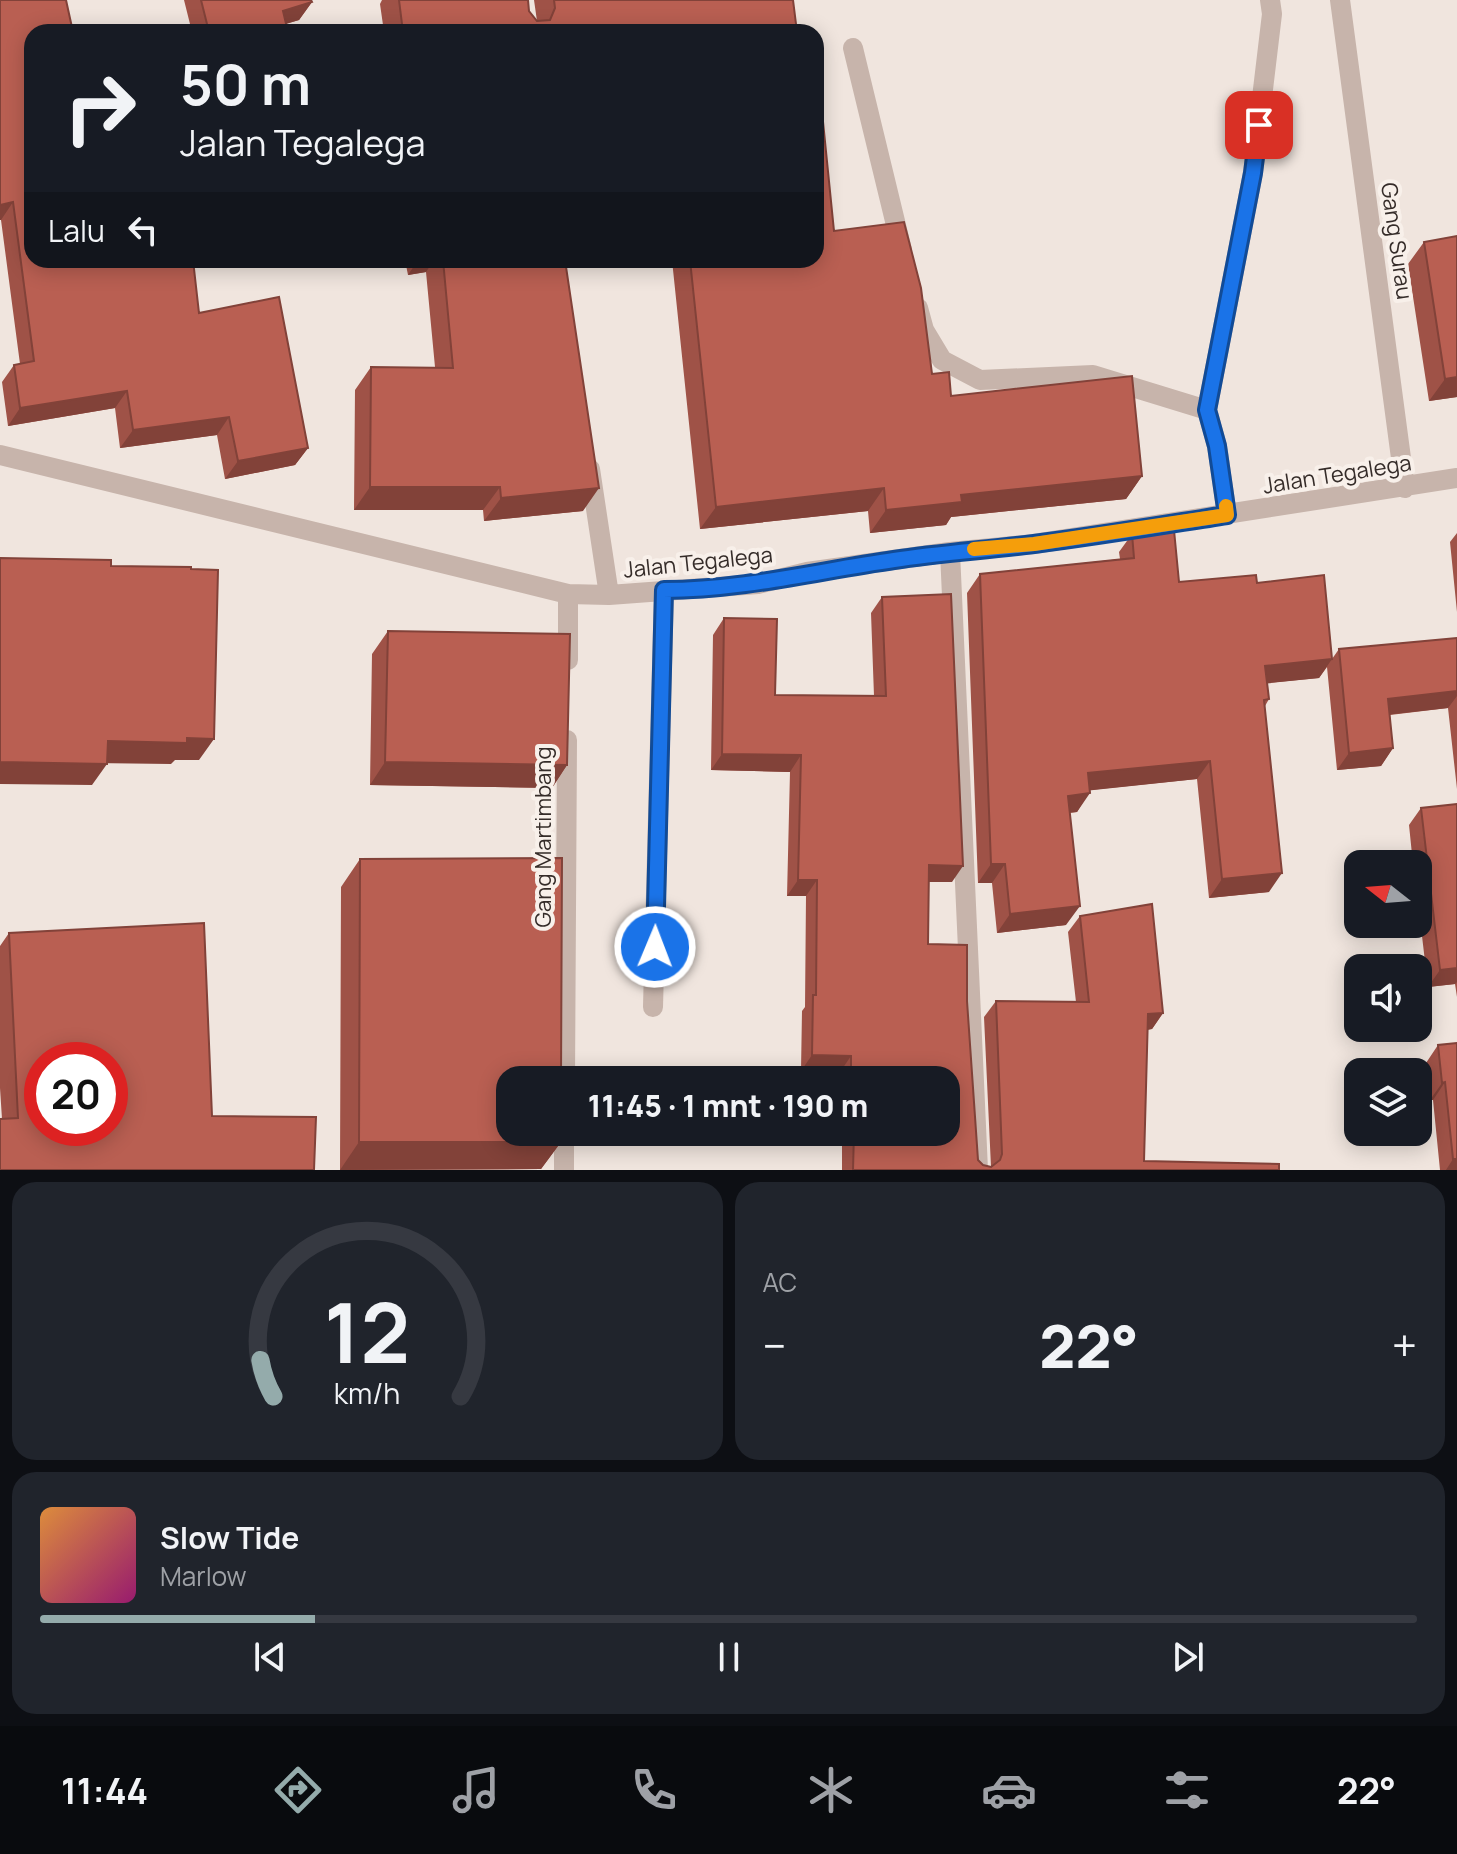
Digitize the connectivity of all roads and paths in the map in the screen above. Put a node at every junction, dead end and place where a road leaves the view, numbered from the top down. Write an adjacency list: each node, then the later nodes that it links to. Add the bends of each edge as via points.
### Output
1 (1270, 0): 4 (street, via 1253,173)
2 (1340, 0): 8 (street, Gang Surau)
3 (853, 48): 4 (street, via 910,282 924,330 942,360 980,380 1093,375)
4 (1207, 410): 9 (street)
5 (586, 443): 13 (street)
6 (0, 455): 12 (street, Jalan Tegalega)
7 (1457, 478): 8 (street, Jalan Tegalega)
8 (1405, 488): 9 (street, Jalan Tegalega)
9 (1227, 515): 10 (street, Jalan Tegalega)
10 (950, 552): 11 (street, Jalan Tegalega, via 758,584); 20 (street)
11 (664, 590): 13 (street, Jalan Tegalega); 16 (street)
12 (568, 594): 13 (street, Jalan Tegalega); 14 (street)
13 (609, 595)
14 (568, 672)
15 (567, 719): 17 (street, Gang Martimbang)
16 (653, 1007)
17 (565, 1066)
18 (564, 1146): 19 (street)
19 (564, 1170)
20 (978, 1170)

